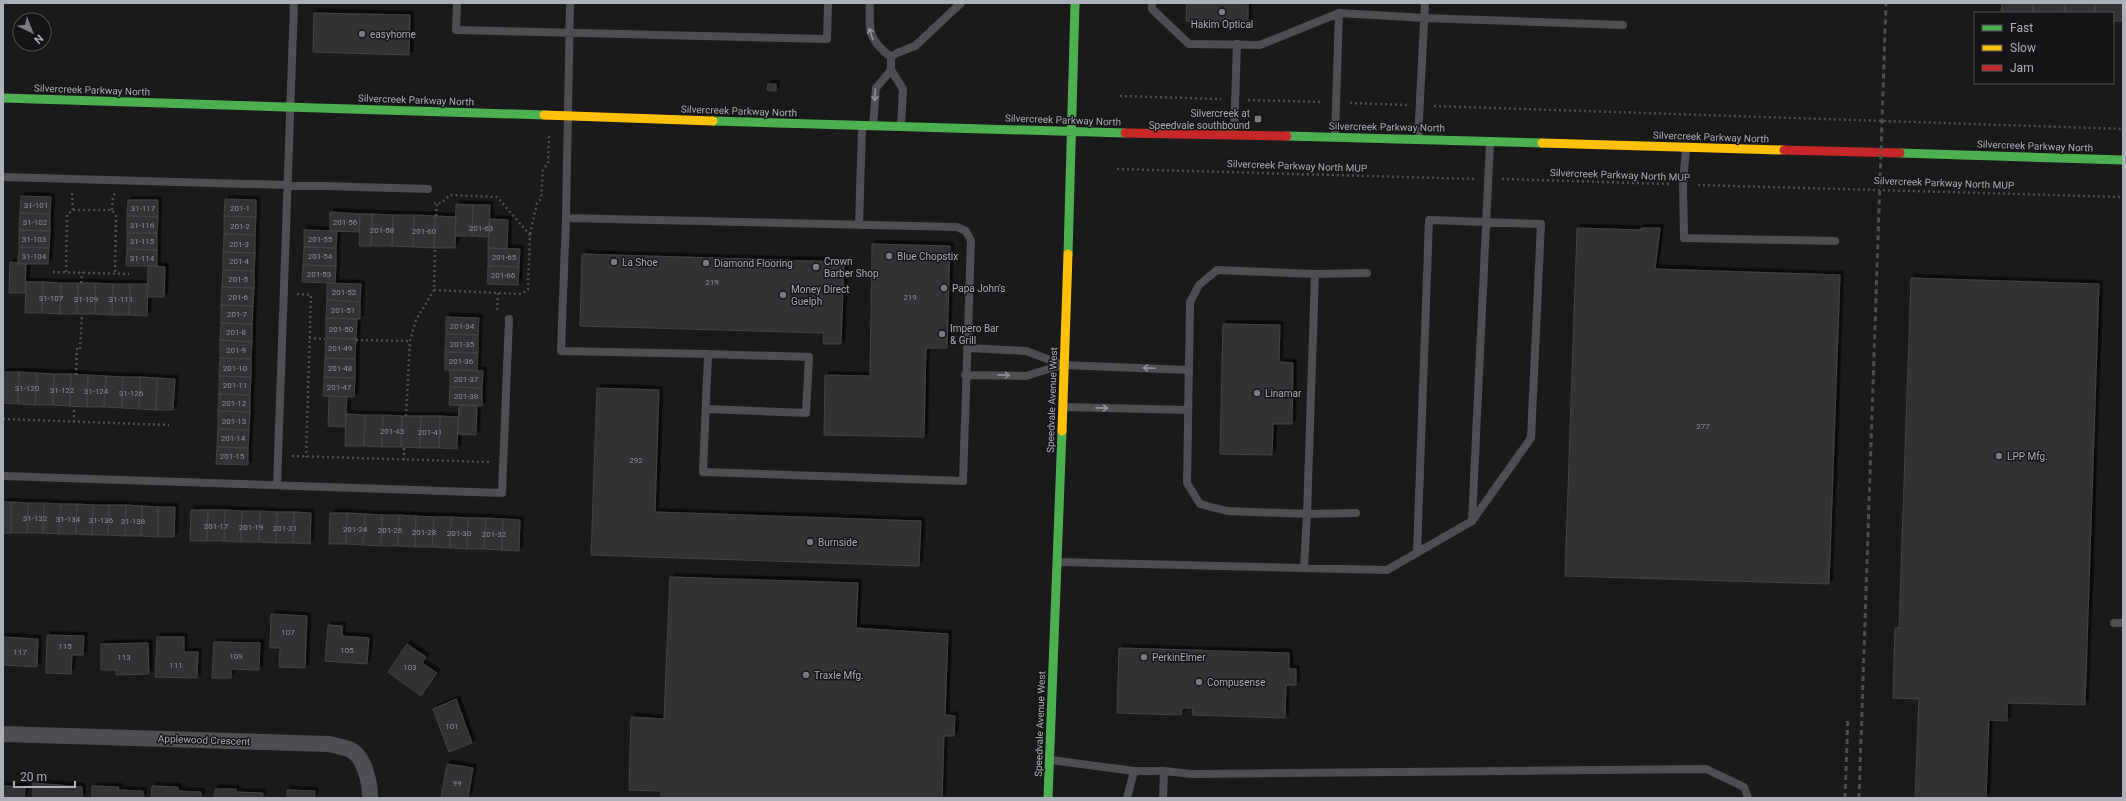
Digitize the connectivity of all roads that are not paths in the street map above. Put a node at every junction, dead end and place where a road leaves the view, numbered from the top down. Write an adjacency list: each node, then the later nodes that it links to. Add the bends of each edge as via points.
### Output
1 (294, 3): 18 (lane)
2 (457, 3): 13 (lane, via 456,30)
3 (570, 3): 13 (lane)
4 (828, 3): 13 (lane, via 827,39)
5 (870, 3): 15 (lane, one-way to 5, via 872,39 869,28)
6 (961, 3): 15 (lane, via 915,46)
7 (1075, 3): 23 (main road, Speedvale Avenue West)
8 (1152, 3): 14 (lane, via 1152,9 1189,44)
9 (1425, 3): 11 (lane)
10 (1339, 13): 11 (lane); 14 (lane, via 1260,45); 25 (lane)
11 (1424, 18): 12 (lane); 26 (lane)
12 (1623, 25)
13 (570, 32): 19 (lane)
14 (1237, 44): 24 (lane)
15 (891, 57): 16 (lane)
16 (891, 70): 21 (lane, one-way to 21, via 876,88); 22 (lane, via 903,89)
17 (3, 98): 18 (main road, Silvercreek Parkway North)
18 (291, 107): 19 (main road, Silvercreek Parkway North); 31 (lane)
19 (568, 117): 20 (main road, Silvercreek Parkway North); 33 (lane)
20 (862, 126): 21 (main road, Silvercreek Parkway North); 35 (lane)
21 (874, 126): 22 (main road, Silvercreek Parkway North)
22 (901, 126): 23 (main road, Silvercreek Parkway North)
23 (1072, 132): 24 (main road, Silvercreek Parkway North); 42 (main road, Speedvale Avenue West)
24 (1234, 135): 25 (main road, Silvercreek Parkway North)
25 (1335, 137): 26 (main road, Silvercreek Parkway North)
26 (1418, 139): 27 (main road, Silvercreek Parkway North)
27 (1490, 141): 28 (main road, Silvercreek Parkway North); 34 (lane)
28 (1686, 147): 29 (main road, Silvercreek Parkway North); 36 (lane, via 1683,185 1684,238)
29 (2123, 160)
30 (3, 177): 31 (lane)
31 (287, 186): 32 (lane); 49 (lane)
32 (428, 189)
33 (566, 218): 35 (lane); 41 (lane, via 561,351)
34 (1486, 220): 52 (lane); 52 (lane, via 1541,224 1531,438); 53 (lane, via 1430,220)
35 (860, 225): 40 (lane, via 957,227 966,231 970,241)
36 (1835, 241)
37 (1367, 273): 38 (lane)
38 (1315, 274): 43 (lane, via 1216,270 1199,285 1190,302); 50 (lane)
39 (509, 319): 49 (lane, via 502,493)
40 (967, 348): 42 (lane, via 1026,351); 44 (lane)
41 (708, 354): 46 (lane); 46 (lane, via 808,357 806,413)
42 (1064, 365): 43 (lane, one-way to 42); 44 (lane, one-way to 42, via 1026,376); 45 (main road, Speedvale Avenue West)
43 (1188, 370): 47 (lane)
44 (965, 375): 46 (lane, via 963,481 703,472)
45 (1063, 407): 47 (lane, one-way to 47); 54 (main road, Speedvale Avenue West)
46 (706, 409)
47 (1187, 410): 50 (lane, via 1187,483 1200,504 1228,511)
48 (3, 476): 49 (lane)
49 (277, 485)
50 (1307, 514): 51 (lane); 55 (lane)
51 (1356, 514)
52 (1472, 521): 53 (lane)
53 (1417, 553): 55 (lane, via 1387,570)
54 (1057, 562): 55 (lane); 59 (main road, Speedvale Avenue West)
55 (1304, 568)
56 (2114, 623): 57 (lane)
57 (2123, 624)
58 (3, 734): 62 (street, Applewood Crescent, via 329,744 351,750 363,765)
59 (1050, 760): 60 (lane); 63 (main road, Speedvale Avenue West)
60 (1134, 771): 61 (lane); 64 (lane)
61 (1164, 771): 65 (lane); 66 (lane, via 1191,774 1706,769 1744,788)
62 (370, 798)
63 (1048, 798)
64 (1128, 798)
65 (1163, 798)
66 (1748, 798)

